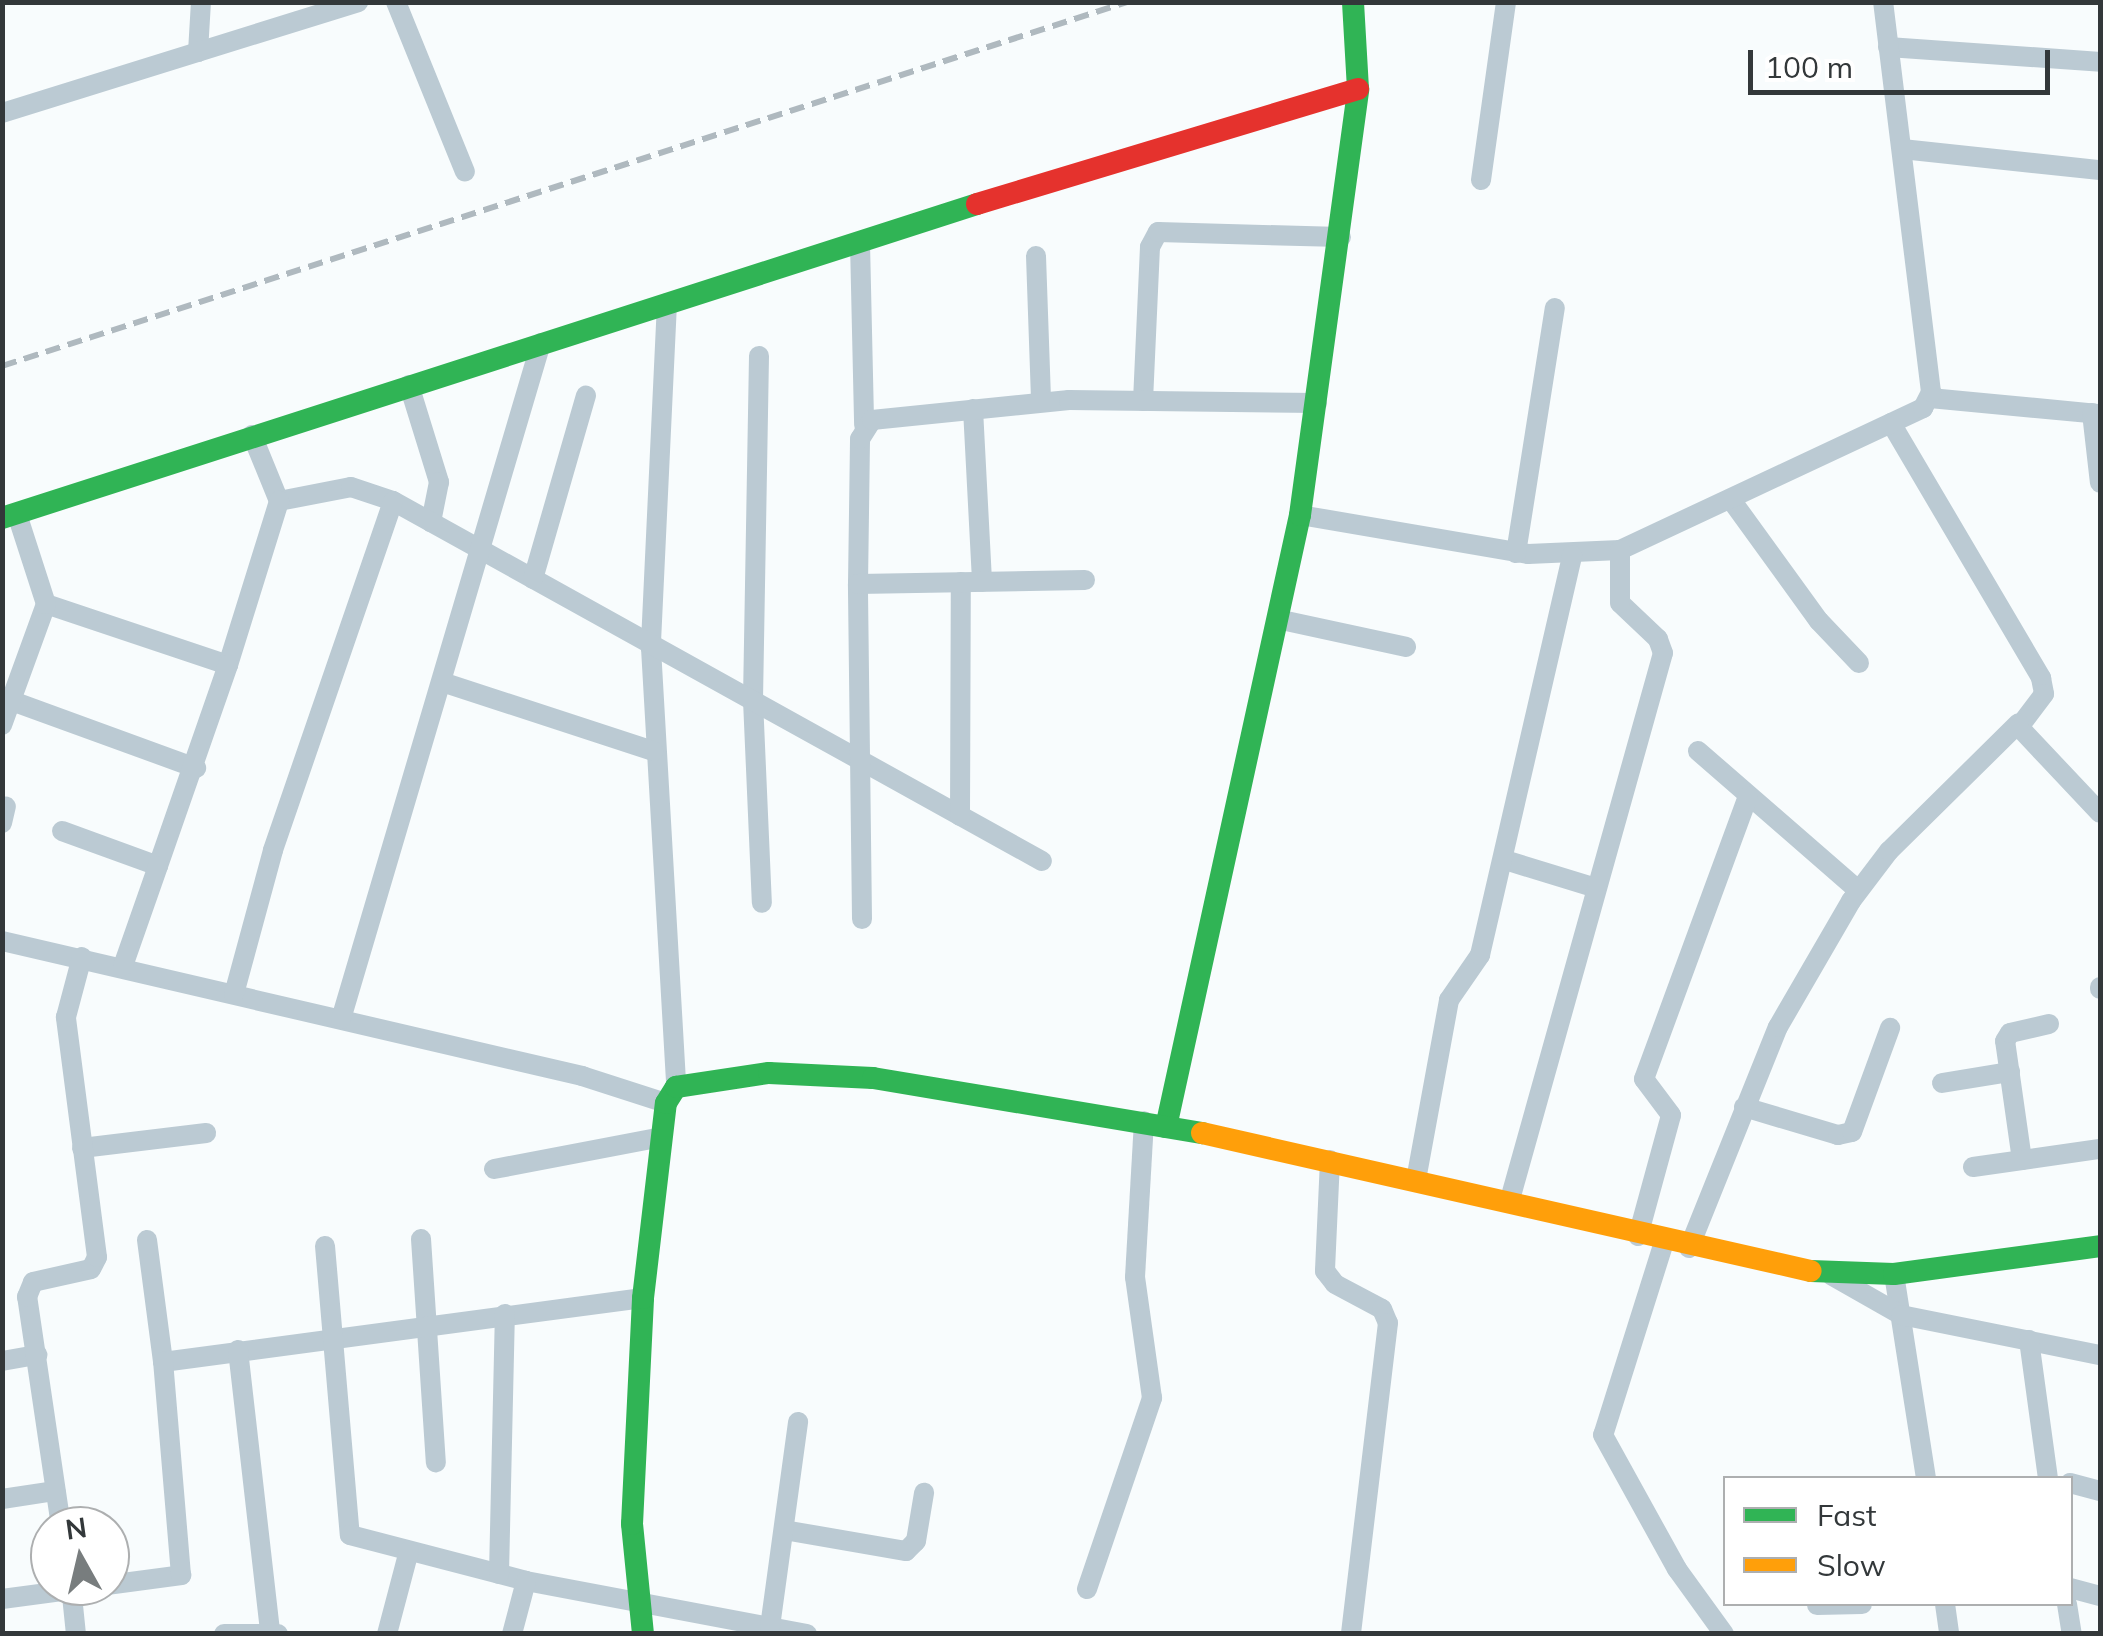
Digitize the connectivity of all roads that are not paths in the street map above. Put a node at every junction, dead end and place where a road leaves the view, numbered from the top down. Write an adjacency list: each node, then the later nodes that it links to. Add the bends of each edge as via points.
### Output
1 (200, 2): 8 (street)
2 (396, 2): 14 (street)
3 (1353, 2): 10 (street)
4 (1506, 2): 15 (street)
5 (1883, 2): 7 (street)
6 (355, 3): 8 (street)
7 (1888, 47): 9 (street); 12 (street)
8 (198, 52): 11 (street)
9 (2100, 62)
10 (1358, 89): 16 (street); 17 (street)
11 (2, 113)
12 (1902, 149): 13 (street); 25 (street)
13 (2100, 170)
14 (465, 172)
15 (1482, 180)
16 (1340, 237): 26 (street, via 1158,232 1150,247); 28 (street)
17 (860, 243): 19 (street); 32 (street)
18 (1036, 256): 27 (street)
19 (667, 303): 21 (street); 52 (street)
20 (1554, 308): 43 (street)
21 (541, 343): 23 (street); 42 (street)
22 (760, 356): 56 (street)
23 (409, 385): 33 (street); 40 (street, via 439,482)
24 (586, 395): 45 (street)
25 (1930, 398): 30 (street); 31 (street)
26 (1143, 401): 27 (street); 28 (street)
27 (1041, 402): 29 (street)
28 (1317, 403): 38 (street)
29 (974, 409): 32 (street); 47 (street)
30 (2096, 414): 34 (street)
31 (1891, 423): 37 (street); 58 (street, via 2040,678 2044,694)
32 (864, 425): 48 (street)
33 (252, 435): 35 (street); 39 (street)
34 (2100, 483)
35 (279, 501): 36 (street, via 351,487); 54 (street)
36 (393, 501): 40 (street); 78 (street, via 273,850)
37 (1732, 501): 41 (street); 53 (street)
38 (1300, 515): 43 (street); 50 (street)
39 (10, 516): 49 (street)
40 (431, 522): 42 (street)
41 (1620, 550): 44 (street); 71 (street, via 1620,603 1658,639 1663,653)
42 (483, 552): 45 (street); 55 (street)
43 (1516, 553): 44 (street)
44 (1572, 555): 68 (street)
45 (533, 579): 52 (street)
46 (1085, 580): 47 (street)
47 (971, 582): 48 (street); 66 (street)
48 (858, 584): 62 (street)
49 (46, 604): 54 (street); 57 (street)
50 (1278, 619): 51 (street); 86 (street)
51 (1406, 646)
52 (651, 648): 56 (street); 60 (street)
53 (1859, 663)
54 (228, 666): 63 (street)
55 (445, 683): 60 (street); 79 (street)
56 (753, 700): 62 (street); 73 (street)
57 (12, 701): 59 (street); 63 (street)
58 (2020, 723): 65 (street); 72 (street)
59 (2, 726)
60 (653, 751): 84 (street)
61 (1698, 751): 64 (street)
62 (856, 759): 66 (street); 74 (street)
63 (196, 768): 70 (street)
64 (1748, 797): 72 (street); 97 (street, via 1644,1079 1671,1115)
65 (2100, 813)
66 (960, 816): 69 (street)
67 (62, 832): 70 (street)
68 (1505, 860): 71 (street); 95 (street, via 1480,955 1449,1000)
69 (1042, 862)
70 (158, 866): 77 (street)
71 (1592, 887): 96 (street)
72 (1858, 890): 85 (street, via 1778,1028)
73 (762, 902)
74 (862, 919)
75 (2, 941): 76 (street)
76 (82, 957): 77 (street); 89 (street, via 66,1017)
77 (122, 966): 78 (street)
78 (234, 994): 79 (street)
79 (341, 1020): 84 (street)
80 (2049, 1024): 82 (street, via 2007,1036)
81 (1890, 1028): 85 (street, via 1852,1132 1838,1136)
82 (2010, 1072): 83 (street); 92 (street)
83 (1942, 1083)
84 (671, 1095): 86 (street, via 724,1075 872,1078); 88 (street)
85 (1744, 1107): 103 (street)
86 (1155, 1124): 91 (street); 132 (street, via 1136,1278 1152,1398)
87 (206, 1133): 89 (street)
88 (662, 1137): 94 (street); 106 (street)
89 (82, 1148): 113 (street, via 95,1264 28,1288)
90 (2100, 1149): 92 (street)
91 (1330, 1160): 95 (street); 149 (street, via 1324,1271 1382,1309 1388,1323)
92 (2022, 1160): 93 (street)
93 (1974, 1167)
94 (494, 1168)
95 (1416, 1180): 96 (street)
96 (1509, 1204): 97 (street)
97 (1638, 1236): 100 (street)
98 (420, 1239): 109 (street)
99 (147, 1240): 116 (street)
100 (1664, 1242): 103 (street); 150 (street, via 1604,1436 1638,1506)
101 (325, 1246): 110 (street)
102 (2100, 1246): 105 (street)
103 (1689, 1248): 104 (street)
104 (1829, 1274): 105 (street); 108 (street)
105 (1894, 1274): 108 (street)
106 (643, 1298): 107 (street); 137 (street, via 632,1524)
107 (505, 1314): 109 (street); 129 (street)
108 (1901, 1315): 111 (street); 119 (street)
109 (424, 1325): 110 (street); 118 (street)
110 (332, 1335): 112 (street); 128 (street, via 346,1524 361,1541)
111 (2029, 1340): 114 (street); 120 (street)
112 (238, 1350): 116 (street); 142 (street)
113 (38, 1355): 115 (street); 122 (street)
114 (2100, 1355)
115 (2, 1361)
116 (163, 1362): 130 (street, via 180,1574)
117 (798, 1422): 127 (street)
118 (436, 1462)
119 (1926, 1476)
120 (2050, 1476)
121 (2073, 1484): 123 (street)
122 (55, 1491): 125 (street); 126 (street)
123 (2100, 1491)
124 (924, 1493): 127 (street, via 916,1541 906,1551)
125 (2, 1499)
126 (58, 1506)
127 (784, 1530): 141 (street)
128 (409, 1551): 129 (street); 145 (street)
129 (499, 1574): 131 (street)
130 (130, 1580)
131 (526, 1582): 137 (street); 146 (street)
132 (1087, 1589)
133 (2073, 1589): 135 (street)
134 (30, 1595): 136 (street)
135 (2100, 1596)
136 (2, 1600)
137 (638, 1604): 141 (street); 147 (street)
138 (73, 1606): 143 (street)
139 (1945, 1606): 151 (street)
140 (2067, 1606): 152 (street)
141 (770, 1627): 148 (street)
142 (274, 1632): 144 (street)
143 (76, 1634)
144 (224, 1634)
145 (387, 1634)
146 (512, 1634)
147 (643, 1634)
148 (806, 1634)
149 (1351, 1634)
150 (1724, 1634)
151 (1949, 1634)
152 (2072, 1634)

